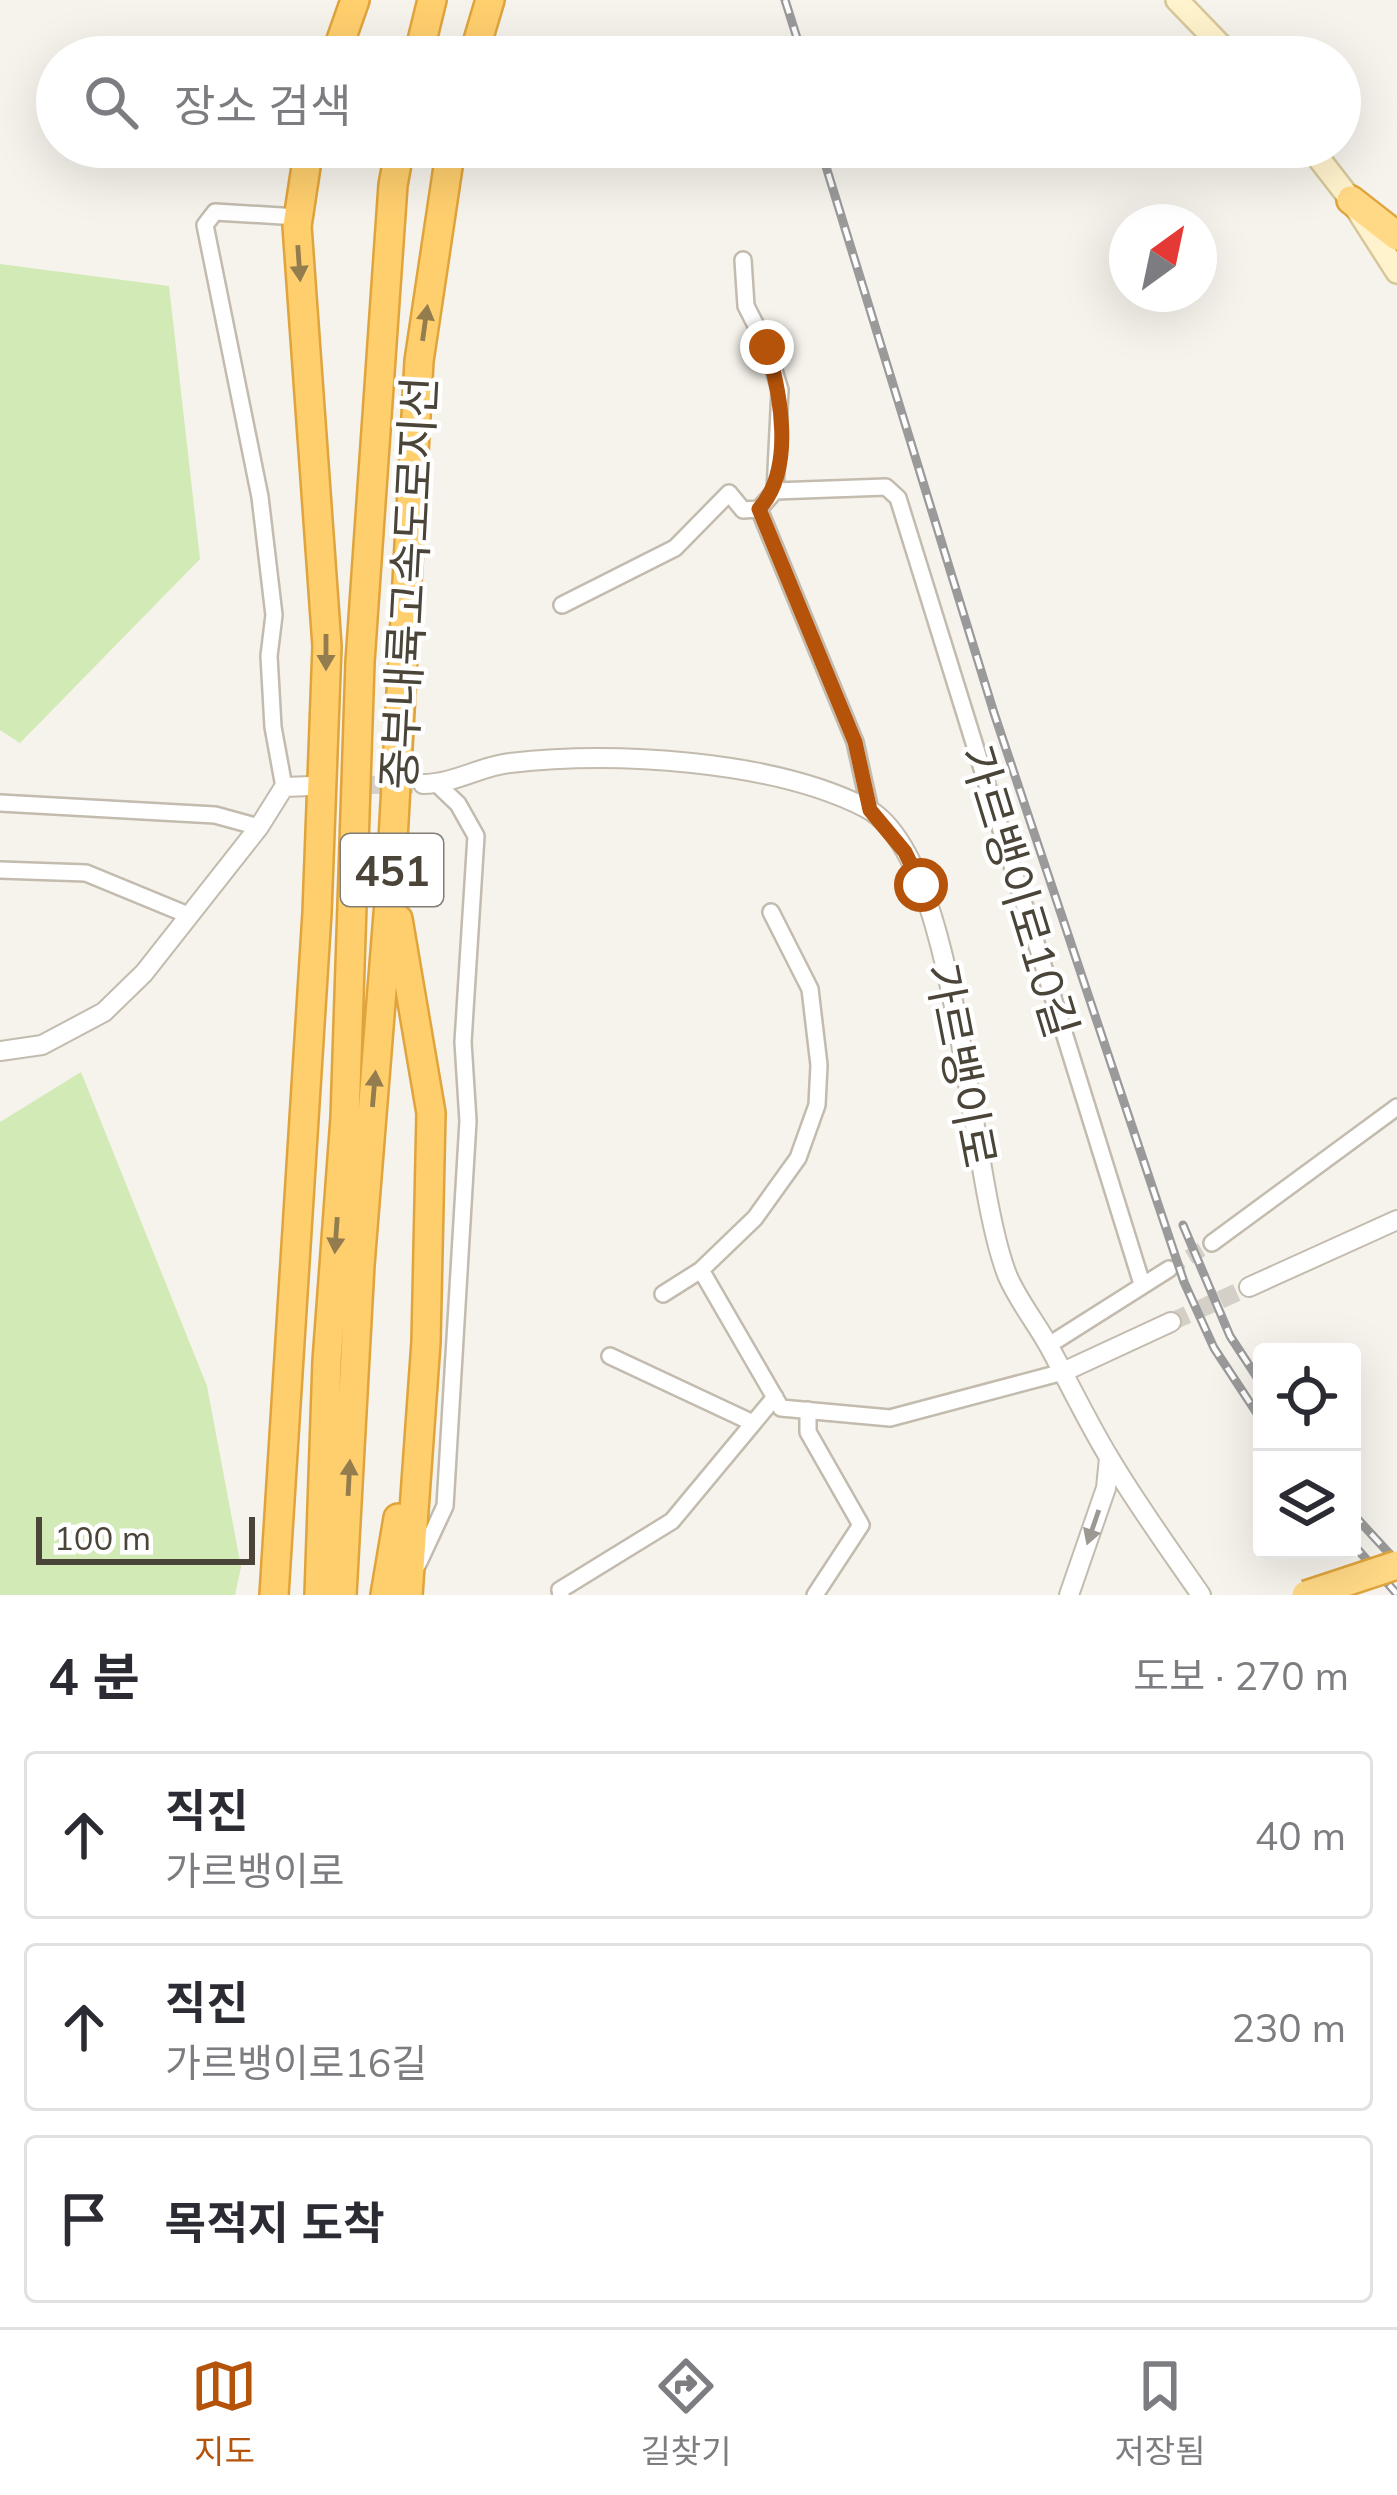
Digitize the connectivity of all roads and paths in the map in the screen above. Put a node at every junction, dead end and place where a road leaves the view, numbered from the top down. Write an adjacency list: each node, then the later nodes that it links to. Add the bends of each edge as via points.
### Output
1 (355, 0): 5 (highway)
2 (432, 0): 6 (highway)
3 (490, 0): 7 (highway)
4 (1177, 0): 8 (main road)
5 (342, 36)
6 (423, 36)
7 (479, 36)
8 (1212, 36)
9 (306, 168): 14 (highway)
10 (396, 168): 51 (highway, 중부내륙고속도로지선 / 451, one-way to 51, via 360,662)
11 (449, 168): 28 (highway, 중부내륙고속도로지선 / 451, one-way to 11, via 419,362)
12 (1326, 168): 13 (main road)
13 (1351, 200): 15 (highway); 17 (main road)
14 (298, 217): 23 (street, via 215,212 205,225 260,497); 50 (highway, one-way to 50, via 327,646)
15 (1397, 236)
16 (743, 260): 18 (street, via 746,306 780,390)
17 (1397, 272)
18 (775, 491): 19 (street); 37 (street, 가르뱅이로10길, via 886,487 898,497)
19 (759, 509): 20 (street, via 743,510 729,493 674,548); 25 (street, via 855,742)
20 (562, 605)
21 (430, 784): 25 (street, via 506,763 600,757 788,778); 49 (street, via 458,804 476,836 463,1042 468,1121 445,1506)
22 (312, 786): 23 (street)
23 (284, 788): 26 (street)
24 (0, 802): 26 (street, via 215,815)
25 (870, 810): 41 (street, 가르뱅이로, via 921,885 967,1062 993,1232)
26 (259, 827): 30 (street)
27 (0, 870): 30 (street, via 86,873)
28 (392, 877): 49 (highway, via 430,1113 426,1342); 52 (highway, 중부내륙고속도로지선 / 451, one-way to 28)
29 (771, 912): 36 (street, via 810,989 817,1105 798,1158 755,1217)
30 (188, 915): 31 (street, via 104,1012 42,1045)
31 (0, 1051)
32 (1397, 1108): 34 (street)
33 (1397, 1220): 38 (street)
34 (1212, 1243)
35 (1168, 1269): 37 (street)
36 (701, 1270): 39 (street); 44 (street)
37 (1142, 1284): 41 (street)
38 (1249, 1287)
39 (663, 1294)
40 (1172, 1322): 43 (street)
41 (1048, 1346): 43 (street, 가르뱅이로)
42 (610, 1356): 46 (street)
43 (1063, 1372): 45 (street, via 890,1418); 47 (street, 가르뱅이로)
44 (775, 1397): 45 (street, via 781,1408); 46 (street)
45 (808, 1410): 54 (street, via 808,1432 861,1525)
46 (754, 1423): 53 (street, via 672,1521)
47 (1109, 1458): 55 (street, one-way to 55); 56 (street, 가르뱅이로)
48 (1397, 1565): 57 (highway, bridge)
49 (401, 1591)
50 (274, 1595)
51 (319, 1595)
52 (342, 1595)
53 (561, 1595)
54 (815, 1595)
55 (1069, 1595)
56 (1201, 1595)
57 (1306, 1595)

